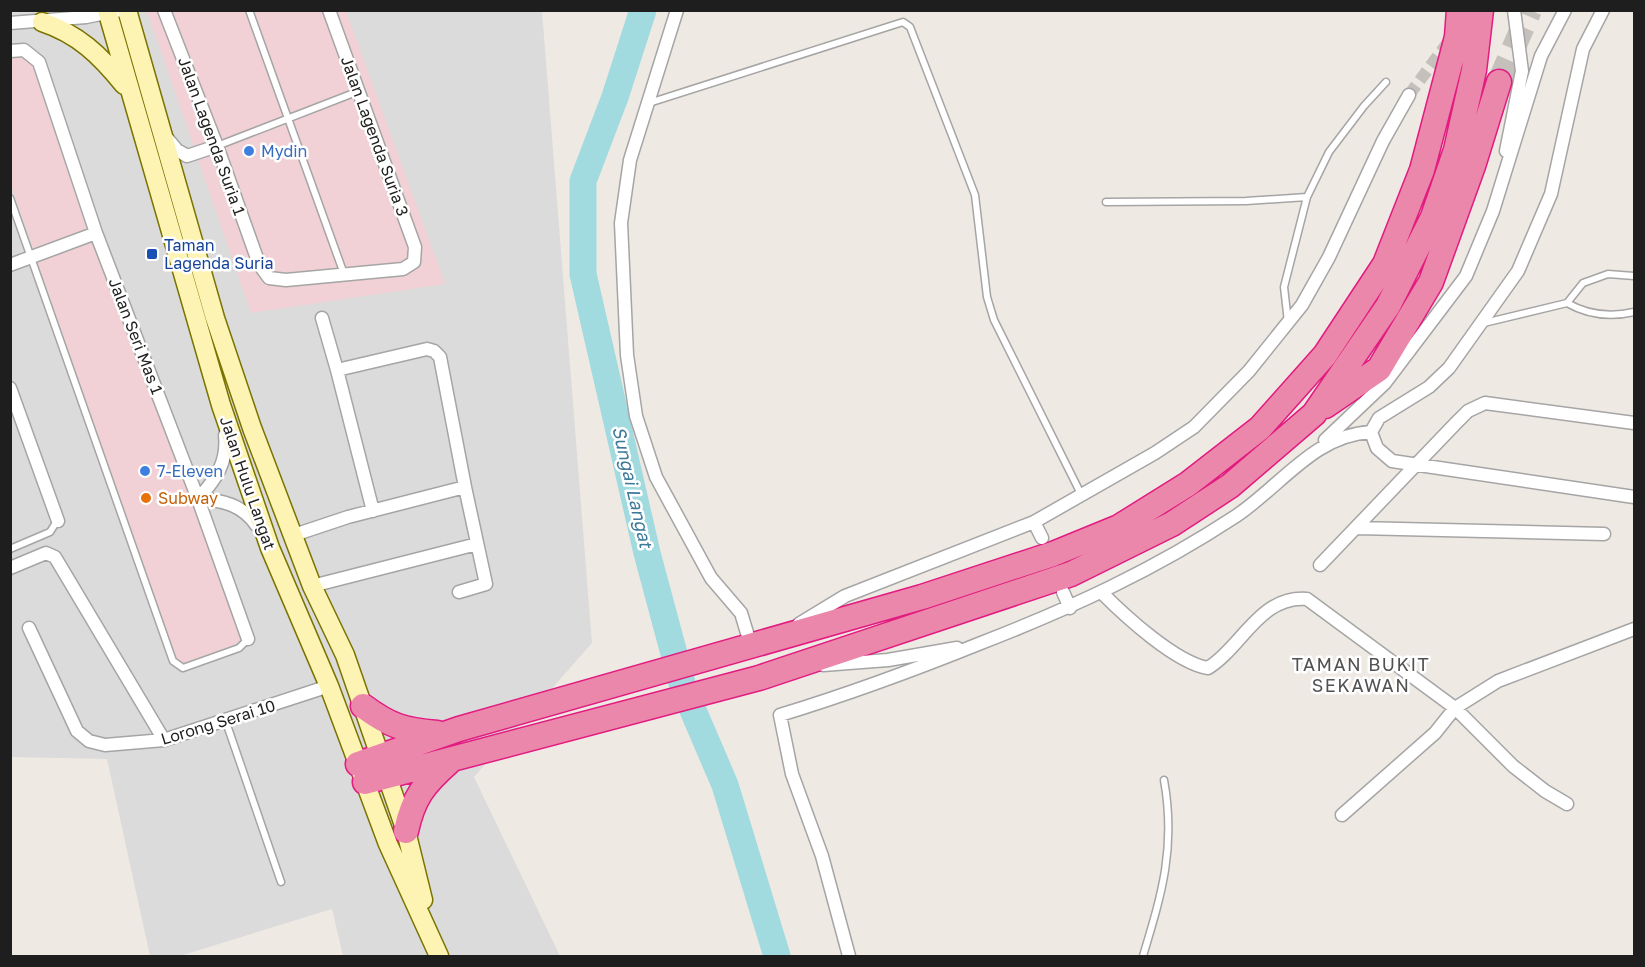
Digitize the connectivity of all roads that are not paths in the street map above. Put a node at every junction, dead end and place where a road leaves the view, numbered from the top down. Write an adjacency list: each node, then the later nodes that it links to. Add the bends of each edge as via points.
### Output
1 (127, 10): 22 (main road, Jalan Hulu Langat)
2 (164, 10): 23 (street, Jalan Lagenda Suria 1)
3 (249, 10): 21 (lane)
4 (329, 10): 18 (street, Jalan Lagenda Suria 3)
5 (677, 10): 20 (street)
6 (1459, 10): 71 (highway, via 1457,37 1422,170 1385,264 1324,355 1260,428 1188,484 1119,527 1053,554 944,590)
7 (1481, 10): 41 (highway, via 1474,70 1456,150 1433,217 1388,306)
8 (1514, 10): 27 (street, via 1522,71)
9 (1565, 10): 27 (street, via 1540,56)
10 (1603, 10): 37 (street, via 1583,49 1551,194 1518,271)
11 (112, 12): 12 (street); 17 (main road, Jalan Hulu Langat)
12 (49, 16): 13 (street); 17 (main road, via 100,56)
13 (10, 23)
14 (10, 51): 28 (street, Jalan Seri Mas 1, via 24,50 39,62)
15 (1499, 81): 41 (highway, via 1431,282 1379,369)
16 (1386, 82): 24 (lane, via 1329,152)
17 (129, 91): 40 (main road, Jalan Hulu Langat)
18 (358, 91): 21 (lane); 31 (street, Jalan Lagenda Suria 3, via 415,247 414,262 403,269)
19 (1409, 95): 36 (street, via 1329,257)
20 (646, 104): 47 (lane, via 903,22 910,27 975,195 987,297 994,320); 71 (street, via 630,160 621,223 627,355 636,416 656,477 711,578 741,613)
21 (288, 121): 23 (lane); 31 (lane)
22 (162, 132): 23 (street, via 187,156); 55 (main road, Jalan Hulu Langat, via 215,318)
23 (217, 146): 31 (street, Jalan Lagenda Suria 1, via 259,264 269,278)
24 (1306, 197): 26 (lane); 36 (lane, via 1284,287)
25 (10, 198): 29 (lane)
26 (1106, 202)
27 (1493, 211): 45 (street, via 1466,276 1432,323 1384,383)
28 (96, 233): 29 (street); 49 (street, Jalan Seri Mas 1)
29 (32, 257): 30 (street); 69 (lane, via 173,661 183,668 238,648)
30 (10, 265)
31 (344, 275)
32 (1635, 276): 33 (lane, via 1608,274 1583,284)
33 (1567, 303): 34 (lane, via 1585,312); 37 (lane)
34 (1635, 312)
35 (322, 318): 38 (street)
36 (1288, 322): 47 (street, via 1249,371 1194,427)
37 (1484, 323): 43 (street, via 1449,369 1429,387 1379,418)
38 (337, 370): 46 (street, via 427,349 434,351 440,357); 50 (street)
39 (10, 388): 51 (street)
40 (221, 405): 49 (street, via 227,452 217,477); 58 (main road, Jalan Hulu Langat)
41 (1314, 414): 72 (highway, via 1230,486 1172,524 1071,574)
42 (1635, 423): 44 (street, via 1485,403 1468,411)
43 (1371, 432): 44 (street, via 1382,454); 45 (street, via 1338,437 1321,446)
44 (1415, 464): 48 (street); 53 (street)
45 (1275, 486): 65 (street, via 1191,544)
46 (465, 487): 50 (street); 57 (street)
47 (1082, 496): 52 (street)
48 (1635, 497)
49 (198, 500): 58 (street, via 230,503 248,513); 69 (street, Jalan Seri Mas 1)
50 (373, 511): 55 (street)
51 (58, 521): 59 (lane, via 50,532)
52 (1034, 522): 56 (street); 71 (street, via 845,596)
53 (1358, 528): 54 (street); 60 (street)
54 (1604, 534)
55 (294, 535): 62 (main road, Jalan Hulu Langat)
56 (1042, 538)
57 (477, 544): 62 (street); 63 (street, via 486,584)
58 (270, 548): 73 (main road, Jalan Hulu Langat)
59 (10, 549)
60 (1320, 565)
61 (10, 568): 78 (street, via 46,553 55,557)
62 (312, 586): 74 (main road, Jalan Hulu Langat, via 345,655)
63 (459, 592)
64 (1063, 592): 66 (street)
65 (1102, 593): 66 (street); 75 (street, via 1145,632 1197,667 1208,668 1266,612 1292,597 1307,599)
66 (1070, 608): 70 (street)
67 (29, 628): 78 (street, Lorong Serai 10, via 76,730 89,741 105,745)
68 (1635, 629): 75 (street, via 1498,681)
69 (248, 639)
70 (982, 643): 72 (street, via 888,660); 87 (street, via 898,677 780,716 792,774 822,856)
71 (753, 645): 77 (highway)
72 (789, 668): 79 (highway, via 627,715)
73 (329, 686): 76 (street, Lorong Serai 10); 80 (main road, Jalan Hulu Langat)
74 (363, 706): 77 (highway, via 386,723 406,731); 80 (main road, Jalan Hulu Langat)
75 (1455, 708): 82 (street, via 1513,766); 83 (street, via 1435,733)
76 (225, 722): 78 (street, Lorong Serai 10); 85 (lane)
77 (445, 734): 80 (highway)
78 (164, 740)
79 (453, 758): 80 (highway); 84 (highway, via 428,780 412,805)
80 (372, 770): 84 (main road, Jalan Hulu Langat); 86 (main road, Jalan Hulu Langat, via 387,844)
81 (1164, 780): 88 (lane, via 1169,809 1167,871)
82 (1567, 804)
83 (1342, 815)
84 (406, 831): 86 (main road, Jalan Hulu Langat)
85 (281, 882)
86 (436, 948)
87 (849, 957)
88 (1143, 957)

